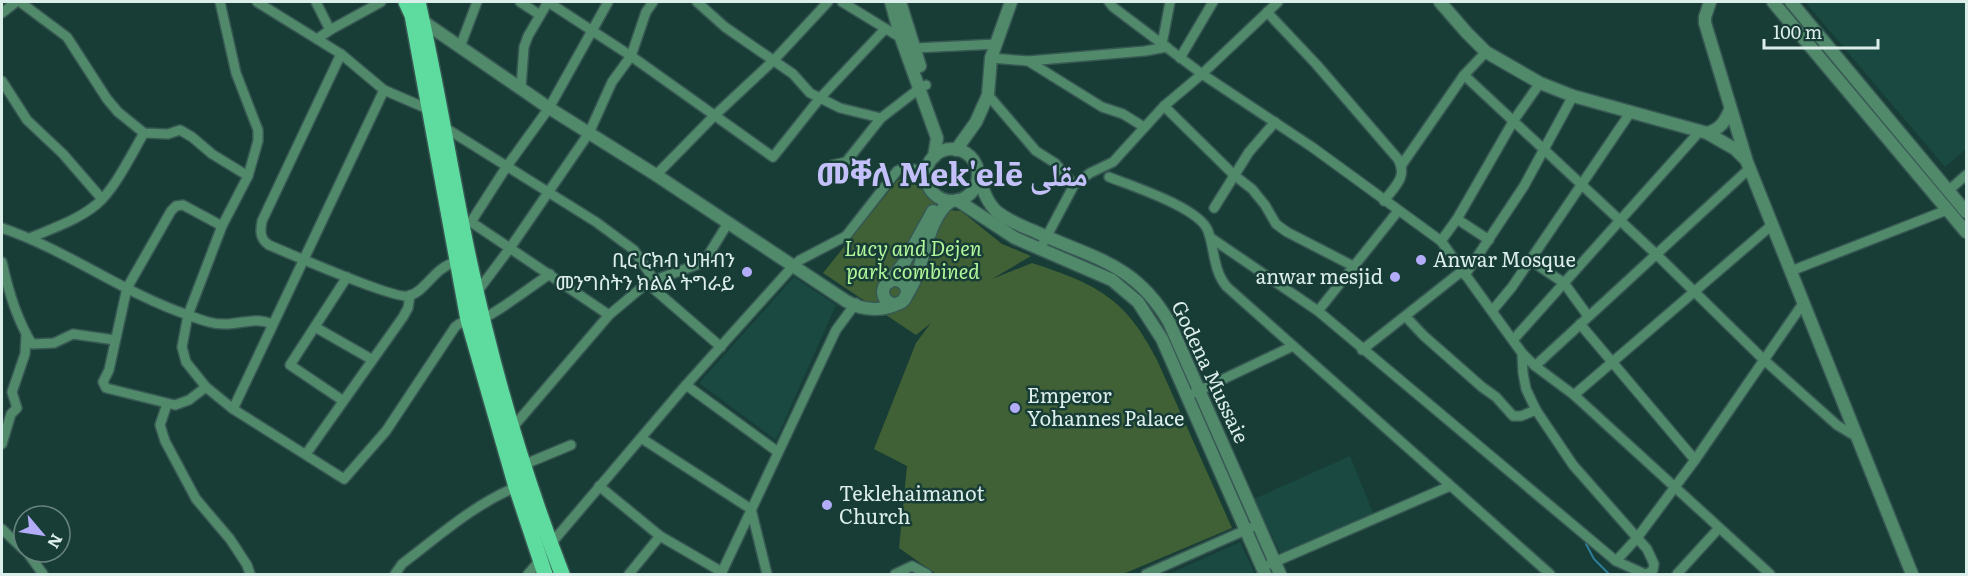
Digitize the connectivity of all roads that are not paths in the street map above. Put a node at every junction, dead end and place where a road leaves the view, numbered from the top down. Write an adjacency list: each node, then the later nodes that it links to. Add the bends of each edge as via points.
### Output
1 (18, 2): 28 (street); 73 (street, via 67,37 107,99)
2 (220, 2): 87 (street, via 236,73 258,130)
3 (257, 2): 34 (street)
4 (316, 2): 31 (street)
5 (381, 2): 31 (street)
6 (477, 2): 36 (street)
7 (520, 2): 29 (street)
8 (548, 2): 29 (street); 32 (street)
9 (608, 2): 32 (street)
10 (653, 2): 42 (street)
11 (697, 2): 45 (street, via 725,27)
12 (828, 2): 45 (street)
13 (842, 2): 30 (street)
14 (891, 2): 33 (street)
15 (900, 2): 38 (street)
16 (1011, 2): 35 (street)
17 (1109, 2): 37 (street)
18 (1170, 2): 37 (street)
19 (1213, 2): 44 (street)
20 (1278, 2): 27 (street)
21 (1440, 2): 39 (street)
22 (1710, 2): 41 (street, via 1705,23)
23 (1720, 2): 41 (street, via 1712,20)
24 (1773, 2): 60 (street)
25 (1791, 2): 57 (street)
26 (416, 7): 36 (street); 62 (main road); 70 (main road)
27 (1267, 12): 47 (street); 82 (street)
28 (2, 14)
29 (540, 15): 52 (street, via 524,47)
30 (885, 28): 33 (street); 58 (street)
31 (330, 30): 34 (street)
32 (591, 31): 42 (street); 61 (street)
33 (901, 38): 38 (street)
34 (317, 39): 40 (street)
35 (997, 44): 38 (street); 43 (street)
36 (459, 46): 52 (street)
37 (1164, 46): 44 (street); 46 (street)
38 (912, 52): 51 (street)
39 (1486, 52): 48 (street); 50 (street)
40 (341, 54): 53 (street); 117 (street, via 260,230 269,245)
41 (1715, 55): 63 (street)
42 (631, 56): 65 (street); 74 (street, via 612,82)
43 (991, 58): 46 (street); 55 (street)
44 (1180, 58): 47 (street)
45 (774, 60): 58 (street); 65 (street)
46 (1028, 61): 71 (street, via 1102,107)
47 (1202, 74): 59 (street); 69 (street)
48 (1464, 75): 67 (street); 82 (street)
49 (2, 81): 54 (street)
50 (1540, 83): 56 (street); 67 (street)
51 (923, 86): 66 (street); 75 (street, via 948,145); 77 (street, via 937,138)
52 (520, 87): 61 (street)
53 (384, 90): 62 (street); 117 (street)
54 (4, 92): 94 (street)
55 (988, 95): 68 (street); 90 (street, via 1036,151 1055,163)
56 (1573, 96): 64 (street); 76 (street)
57 (1871, 96): 60 (street); 91 (street)
58 (820, 98): 65 (street, via 774,157); 66 (street, via 840,108)
59 (1164, 105): 71 (street); 85 (street)
60 (1860, 106): 98 (street)
61 (549, 108): 74 (street); 80 (street)
62 (428, 109): 104 (main road)
63 (1730, 110): 72 (street, via 1718,129); 79 (street)
64 (1630, 112): 72 (street); 89 (street)
65 (714, 116): 84 (street)
66 (881, 118): 78 (street, via 851,158)
67 (1514, 120): 76 (street); 101 (street)
68 (976, 122): 75 (street); 81 (street, via 972,145)
69 (1275, 122): 85 (street); 96 (street)
70 (444, 127): 80 (street); 104 (main road)
71 (1144, 127): 90 (street, via 1113,162)
72 (1703, 132): 79 (street, via 1735,149); 102 (street)
73 (144, 133): 87 (street, via 180,130); 94 (street)
74 (589, 133): 84 (street); 92 (street)
75 (955, 149): 77 (street); 81 (street, via 969,155)
76 (1544, 149): 89 (street); 112 (street)
77 (934, 157): 83 (street)
78 (832, 165)
79 (1749, 165): 105 (street); 116 (street)
80 (507, 166): 92 (street); 104 (street)
81 (976, 166): 95 (street, via 978,179 974,189); 109 (street, Godena Mussaie, via 986,198 995,210)
82 (1401, 166): 96 (street, via 1399,182)
83 (927, 171): 93 (street); 121 (street, via 897,171 846,236)
84 (656, 175): 103 (street)
85 (1234, 175): 97 (street); 122 (street, via 1252,189 1276,224)
86 (1966, 175): 91 (street)
87 (248, 176): 106 (street)
88 (1109, 177): 111 (street, via 1173,203 1201,221)
89 (1581, 184): 102 (street); 118 (street)
90 (1074, 185): 109 (street)
91 (1948, 191): 100 (street)
92 (549, 193): 114 (street); 127 (street, via 634,250)
93 (936, 195): 95 (street); 129 (street, via 930,217)
94 (102, 199): 110 (street, via 72,220)
95 (954, 201): 115 (street, Godena Mussaie); 134 (street, via 937,216 913,285)
96 (1384, 201): 99 (street)
97 (1214, 208)
98 (1947, 210): 108 (street); 123 (street)
99 (1398, 211): 113 (street); 122 (street)
100 (1966, 212)
101 (1457, 219): 112 (street); 113 (street)
102 (1619, 221): 116 (street); 128 (street)
103 (728, 223): 121 (street); 127 (street, via 704,262)
104 (461, 224): 114 (street); 120 (main road); 131 (main road)
105 (1773, 224): 123 (street); 132 (street)
106 (222, 226): 130 (street, via 183,205 176,206); 139 (street)
107 (2, 228): 110 (street)
108 (1966, 232)
109 (1046, 236): 115 (street); 160 (street, Godena Mussaie, via 1111,263 1145,288 1169,322)
110 (30, 238): 130 (street)
111 (1211, 238): 138 (street); 151 (street, via 1221,280)
112 (1489, 240): 124 (street)
113 (1441, 241): 124 (street)
114 (510, 248): 125 (street); 131 (street)
115 (1040, 249): 160 (street, Godena Mussaie, via 1105,276 1133,296)
116 (1656, 254): 132 (street); 141 (street)
117 (305, 259): 126 (street); 144 (street)
118 (1530, 260): 128 (street); 137 (street)
119 (2, 262): 147 (street)
120 (456, 262): 133 (street, via 443,266); 143 (main road)
121 (794, 265): 136 (street); 150 (street)
122 (1355, 267): 138 (street)
123 (1791, 271): 135 (street)
124 (1464, 273): 137 (street); 142 (street)
125 (550, 274): 140 (street); 143 (street)
126 (347, 277): 133 (street, via 400,296); 146 (street)
127 (650, 281): 140 (street); 150 (street)
128 (1564, 283): 141 (street); 149 (street)
129 (887, 284): 134 (street, via 887,300); 134 (street, via 896,280 903,283 907,291); 136 (street, via 876,297)
130 (127, 288): 139 (street); 148 (street)
131 (477, 292): 143 (main road)
132 (1695, 292): 155 (street); 156 (street)
133 (410, 295): 154 (street, via 403,317)
134 (903, 300): 136 (street, via 881,309)
135 (1804, 302): 155 (street); 167 (street)
136 (854, 304): 171 (street, via 836,330)
137 (1492, 310): 149 (street)
138 (1318, 311): 152 (street)
139 (188, 315): 144 (street, via 220,324 258,320); 159 (street, via 182,347 186,362)
140 (609, 315): 166 (street)
141 (1588, 316): 145 (street)
142 (1406, 317): 152 (street); 165 (street, via 1513,416)
143 (476, 319): 166 (main road); 172 (street, via 459,323 449,334 386,431 344,479); 177 (main road)
144 (272, 324): 164 (street)
145 (1580, 324): 156 (street); 157 (street)
146 (315, 327): 154 (street); 162 (street, via 290,365)
147 (26, 334): 148 (street, via 32,344 54,343 74,334); 169 (street, via 25,354 12,393 17,408 11,414)
148 (116, 340): 163 (street, via 106,388)
149 (1513, 340): 153 (street)
150 (721, 346): 158 (street)
151 (1293, 346): 160 (street); 176 (street)
152 (1362, 350): 186 (street)
153 (1522, 353): 157 (street); 165 (street, via 1522,373)
154 (371, 359): 162 (street)
155 (1763, 359): 167 (street, via 1837,425); 173 (street)
156 (1613, 362): 161 (street); 173 (street)
157 (1536, 366): 161 (street)
158 (686, 385): 168 (street); 171 (street)
159 (206, 387): 163 (street, via 181,404); 164 (street)
160 (1192, 394): 180 (street, Godena Mussaie)
161 (1574, 395): 178 (street)
162 (342, 400): 172 (street)
163 (167, 404): 190 (street, via 160,425 165,441 196,499 230,539)
164 (233, 409): 172 (street)
165 (1536, 410): 183 (street, via 1580,474)
166 (513, 427): 174 (main road)
167 (1857, 437): 204 (street)
168 (641, 438): 175 (street); 179 (street)
169 (2, 444)
170 (571, 445): 174 (street)
171 (778, 452): 179 (street)
172 (306, 454)
173 (1695, 460): 178 (street)
174 (524, 465): 184 (main road)
175 (599, 486): 182 (street); 184 (street)
176 (1450, 486): 185 (street); 200 (street)
177 (516, 487): 187 (main road); 191 (street, via 487,499 402,564)
178 (1674, 488): 181 (street); 183 (street)
179 (751, 509): 189 (street); 195 (street)
180 (1251, 528): 185 (street, Godena Mussaie); 188 (street, Godena Mussaie); 198 (street)
181 (1719, 528): 202 (street); 203 (street)
182 (660, 536): 189 (street); 194 (street)
183 (1637, 538): 186 (street); 201 (street, via 1654,564)
184 (550, 545): 187 (street); 193 (main road)
185 (1274, 561): 188 (street); 199 (street, Godena Mussaie)
186 (1616, 561): 201 (street)
187 (542, 568): 192 (street)
188 (1264, 571)
189 (721, 573)
190 (250, 574)
191 (396, 574)
192 (528, 574)
193 (562, 574)
194 (629, 574)
195 (767, 574)
196 (895, 574): 197 (street, via 912,566)
197 (927, 574)
198 (1146, 574)
199 (1280, 574)
200 (1550, 574)
201 (1646, 574)
202 (1677, 574)
203 (1770, 574)
204 (1912, 574)

